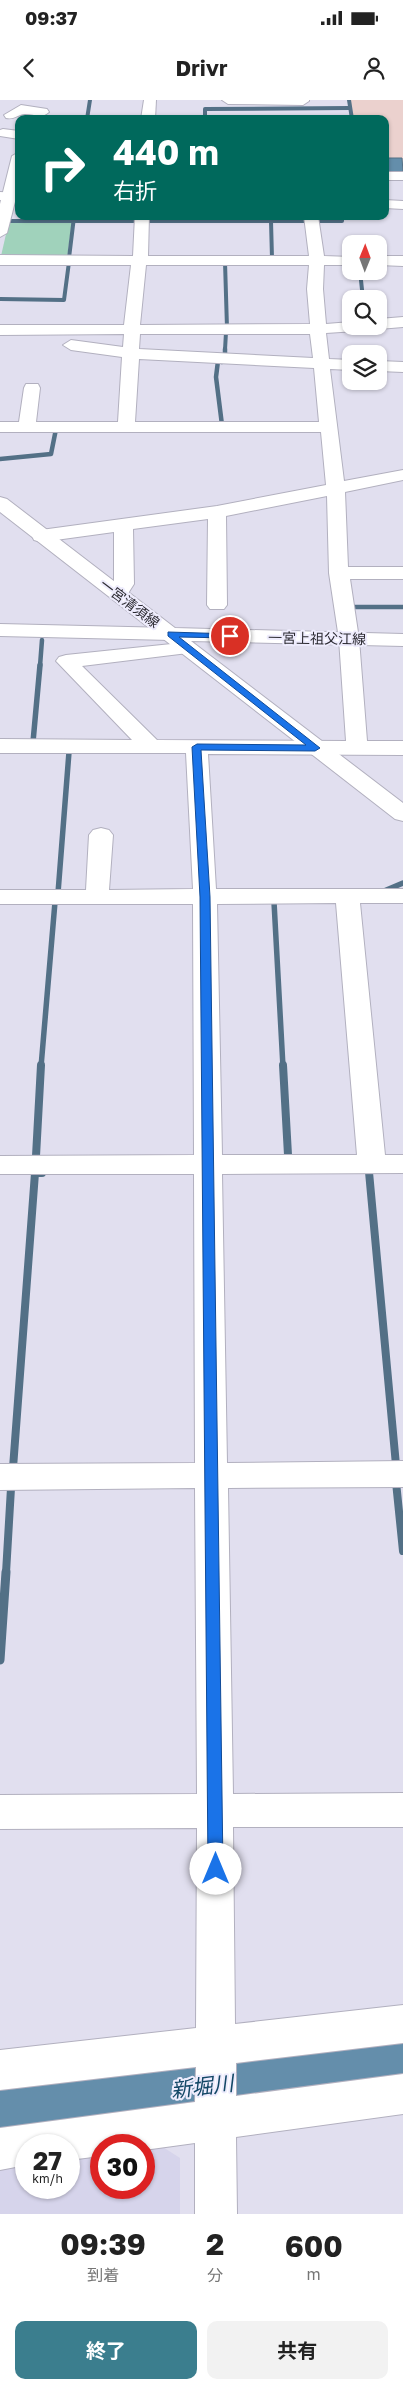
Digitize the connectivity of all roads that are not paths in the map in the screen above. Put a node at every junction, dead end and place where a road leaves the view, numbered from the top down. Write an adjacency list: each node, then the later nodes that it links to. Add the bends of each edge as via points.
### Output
1 (150, 100): 6 (street)
2 (228, 100): 3 (street)
3 (303, 101): 7 (street)
4 (43, 110): 5 (street, via 21,109)
5 (11, 115)
6 (148, 115)
7 (305, 115)
8 (3, 133): 9 (street)
9 (15, 134)
10 (15, 159): 11 (street)
11 (7, 175): 14 (street)
12 (389, 176): 13 (street)
13 (403, 176)
14 (9, 197): 19 (street)
15 (389, 204): 16 (street)
16 (403, 204)
17 (142, 220): 21 (street)
18 (311, 220): 22 (street)
19 (0, 233)
20 (0, 260): 21 (street)
21 (139, 260): 22 (street); 31 (street)
22 (316, 261): 23 (street); 29 (street)
23 (342, 261)
24 (388, 261): 25 (street)
25 (403, 261)
26 (403, 322): 27 (street)
27 (387, 323)
28 (342, 327): 29 (street)
29 (318, 329): 31 (street); 34 (street)
30 (0, 330): 31 (street)
31 (133, 331): 33 (street)
32 (0, 344): 33 (street, via 79,345)
33 (131, 354): 34 (street); 41 (street)
34 (323, 363): 35 (street); 42 (street)
35 (342, 364)
36 (387, 366): 37 (street)
37 (403, 367)
38 (32, 388): 40 (street)
39 (0, 427): 40 (street)
40 (27, 427): 41 (street)
41 (126, 427): 42 (street)
42 (328, 427): 44 (street)
43 (403, 475): 44 (street)
44 (336, 489): 46 (street); 49 (street)
45 (2, 507): 48 (street, 一宮清須線)
46 (216, 512): 47 (street); 52 (street)
47 (123, 524): 48 (street); 51 (street, via 124,584)
48 (41, 536): 51 (street, 一宮清須線)
49 (339, 573): 50 (street); 55 (street)
50 (403, 573)
51 (118, 594): 54 (street, 一宮清須線)
52 (217, 605)
53 (0, 630): 54 (street, 一宮上祖父江線)
54 (171, 634): 55 (street, 一宮上祖父江線); 57 (street, 一宮清須線)
55 (348, 638): 56 (street, 一宮上祖父江線); 62 (street)
56 (403, 640)
57 (188, 648): 59 (street, via 66,661); 61 (street, 一宮清須線)
58 (0, 746): 59 (street)
59 (151, 747): 60 (street)
60 (197, 747): 61 (street); 69 (street)
61 (315, 748): 62 (street); 64 (street, 一宮清須線)
62 (357, 748): 63 (street)
63 (403, 748)
64 (403, 814)
65 (101, 835): 66 (street)
66 (97, 896): 68 (street); 69 (street)
67 (403, 896): 70 (street)
68 (0, 897)
69 (205, 897): 70 (street); 71 (street)
70 (347, 897): 72 (street)
71 (207, 1164): 72 (street); 74 (street); 76 (street)
72 (372, 1164): 73 (street)
73 (403, 1164)
74 (0, 1165)
75 (403, 1474): 76 (street)
76 (210, 1476): 77 (street); 78 (street)
77 (0, 1477)
78 (215, 1810): 79 (street); 80 (street); 82 (street)
79 (403, 1810)
80 (0, 1812)
81 (403, 2024): 82 (street)
82 (217, 2046): 83 (street); 85 (street)
83 (0, 2070)
84 (403, 2094): 85 (street)
85 (217, 2118): 86 (street, via 196,2124); 89 (street)
86 (80, 2138)
87 (15, 2147): 88 (street)
88 (0, 2149)
89 (216, 2214)

